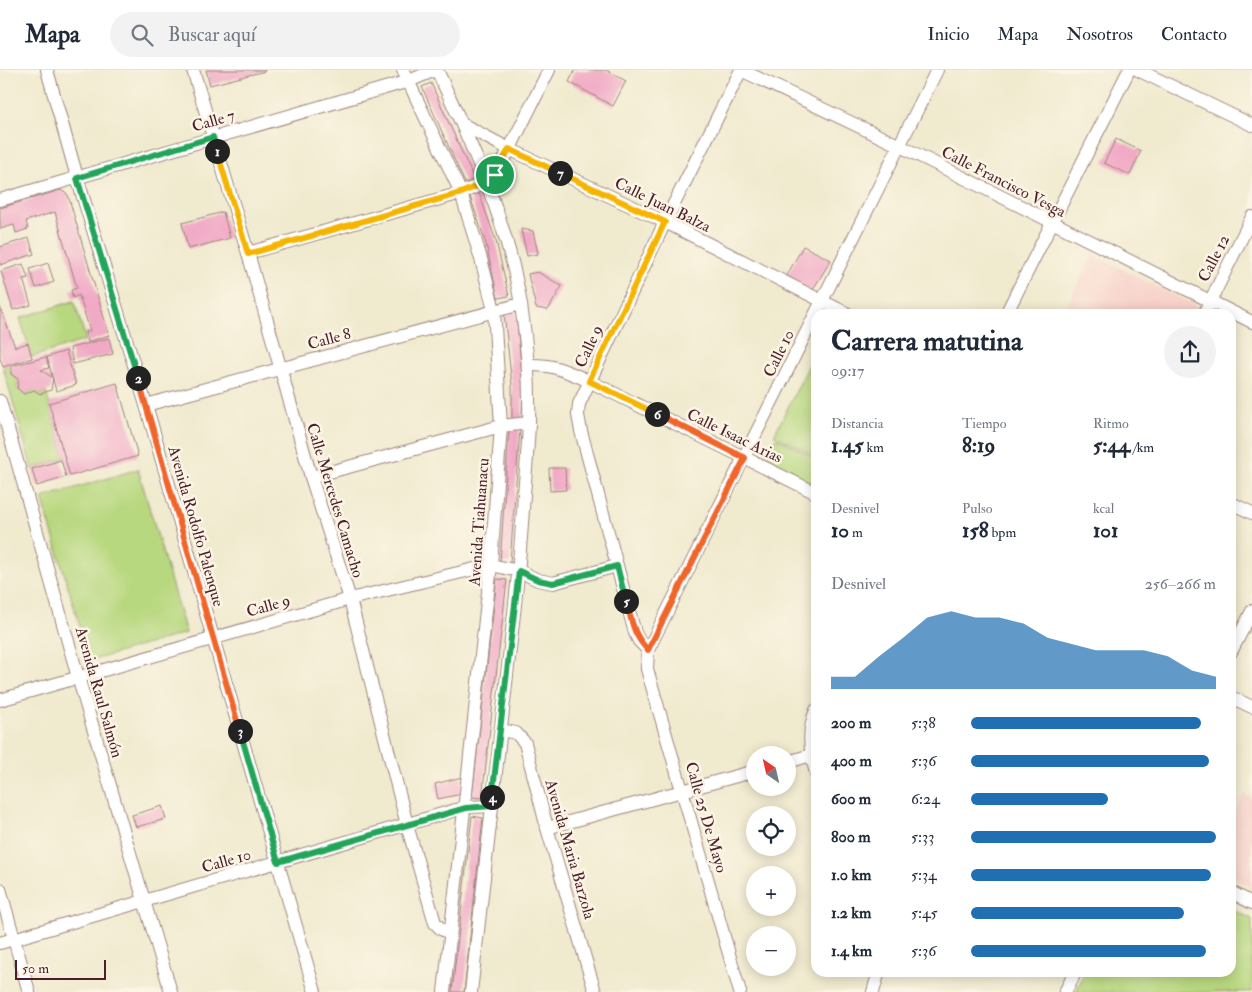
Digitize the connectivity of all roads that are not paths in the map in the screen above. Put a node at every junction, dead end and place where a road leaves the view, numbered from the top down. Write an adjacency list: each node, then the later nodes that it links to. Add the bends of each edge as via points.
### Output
1 (47, 70): 15 (street, Avenida Rodolfo Palenque)
2 (193, 70): 12 (street, Calle Mercedes Camacho)
3 (436, 70): 9 (street, Calle 7); 10 (street)
4 (548, 70): 14 (street)
5 (741, 70): 13 (street, Calle Francisco Vesga); 20 (street, Calle 9)
6 (937, 70): 13 (street, Calle 10)
7 (1129, 70): 21 (street)
8 (1138, 70): 11 (street)
9 (406, 76): 12 (street, Calle 7); 17 (street, Avenida Tiahuanacu)
10 (462, 124): 14 (street, Calle Juan Balza); 16 (street)
11 (1252, 125)
12 (213, 137): 15 (street, Calle 7); 22 (street, Calle Mercedes Camacho)
13 (900, 146): 21 (street, Calle Francisco Vesga); 23 (street, Calle 10)
14 (509, 149): 16 (street, via 495,175); 20 (street, Calle Juan Balza)
15 (77, 178): 18 (street, Calle 7); 39 (street, Avenida Rodolfo Palenque)
16 (486, 182): 17 (street); 25 (street, via 508,249)
17 (461, 193): 22 (street); 31 (street, Avenida Tiahuanacu)
18 (0, 200)
19 (1252, 217): 24 (street, Calle 12)
20 (665, 222): 23 (street, Calle Juan Balza); 37 (street, Calle 9)
21 (1052, 223): 24 (street, Calle Francisco Vesga); 28 (street)
22 (248, 254): 36 (street, Calle Mercedes Camacho)
23 (821, 300): 26 (street, Calle 10); 27 (street, Calle Juan Balza)
24 (1210, 302): 29 (street, Calle 12); 30 (street, Calle Francisco Vesga)
25 (520, 304): 31 (street, Calle 8); 35 (street)
26 (817, 309)
27 (838, 309)
28 (1009, 309)
29 (1206, 309)
30 (1225, 309)
31 (494, 310): 36 (street, Calle 8); 41 (street, Avenida Tiahuanacu)
32 (1236, 314): 34 (street, Calle Francisco Vesga)
33 (811, 321): 43 (street, Calle 10)
34 (1252, 322)
35 (528, 366): 37 (street, Calle Isaac Arias, via 554,366); 40 (street)
36 (280, 368): 39 (street, Calle 8); 44 (street, Calle Mercedes Camacho)
37 (589, 381): 43 (street, Calle Isaac Arias); 49 (street, Calle 9, via 578,415)
38 (0, 401): 42 (street, Avenida Raul Salmón)
39 (146, 405): 53 (street, Avenida Rodolfo Palenque)
40 (529, 422): 41 (street); 50 (street)
41 (501, 426): 44 (street); 48 (street, Avenida Tiahuanacu)
42 (6, 445): 56 (street, Avenida Raul Salmón)
43 (745, 458): 45 (street, Calle Isaac Arias); 55 (street, Calle 10)
44 (311, 477): 51 (street, Calle Mercedes Camacho)
45 (811, 491)
46 (1236, 505): 47 (street)
47 (1252, 513)
48 (492, 565): 50 (street, Calle 9); 51 (street, Calle 9); 67 (street, Avenida Tiahuanacu)
49 (617, 566): 50 (street, Calle 9, via 553,583); 55 (street, Calle 9, via 635,633)
50 (519, 571): 60 (street)
51 (350, 599): 53 (street, Calle 9); 68 (street, Calle Mercedes Camacho)
52 (1252, 610): 54 (street)
53 (213, 638): 56 (street, Calle 9); 70 (street, Avenida Rodolfo Palenque)
54 (1236, 642)
55 (648, 650): 65 (street, Calle 25 De Mayo, via 647,669)
56 (78, 677): 58 (street, Calle 9); 73 (street, Avenida Raul Salmón)
57 (1236, 699): 59 (street)
58 (0, 700)
59 (1252, 707)
60 (501, 730): 66 (street); 69 (street, Avenida Maria Barzola, via 516,733 525,743)
61 (811, 730): 62 (street)
62 (811, 755): 63 (street)
63 (796, 760)
64 (746, 774): 65 (street)
65 (683, 791): 69 (street); 86 (street, Calle 25 De Mayo)
66 (491, 806): 67 (street, Calle 10); 84 (street)
67 (466, 808): 68 (street, Calle 10); 75 (street, Avenida Tiahuanacu)
68 (407, 825): 70 (street, Calle 10); 75 (street, Calle Mercedes Camacho, via 435,923)
69 (547, 828): 85 (street, Avenida Maria Barzola)
70 (278, 862): 73 (street, Calle 10); 82 (street, Avenida Rodolfo Palenque)
71 (0, 889): 76 (street)
72 (1236, 895): 74 (street)
73 (145, 901): 76 (street, Calle 10); 81 (street, Avenida Raul Salmón)
74 (1252, 903)
75 (450, 933): 83 (street, Avenida Tiahuanacu)
76 (14, 939): 77 (street, Calle 10); 80 (street)
77 (0, 943)
78 (877, 977): 87 (street)
79 (1073, 977): 88 (street)
80 (29, 992)
81 (171, 992)
82 (315, 992)
83 (444, 992)
84 (471, 992)
85 (595, 992)
86 (740, 992)
87 (873, 992)
88 (1065, 992)

